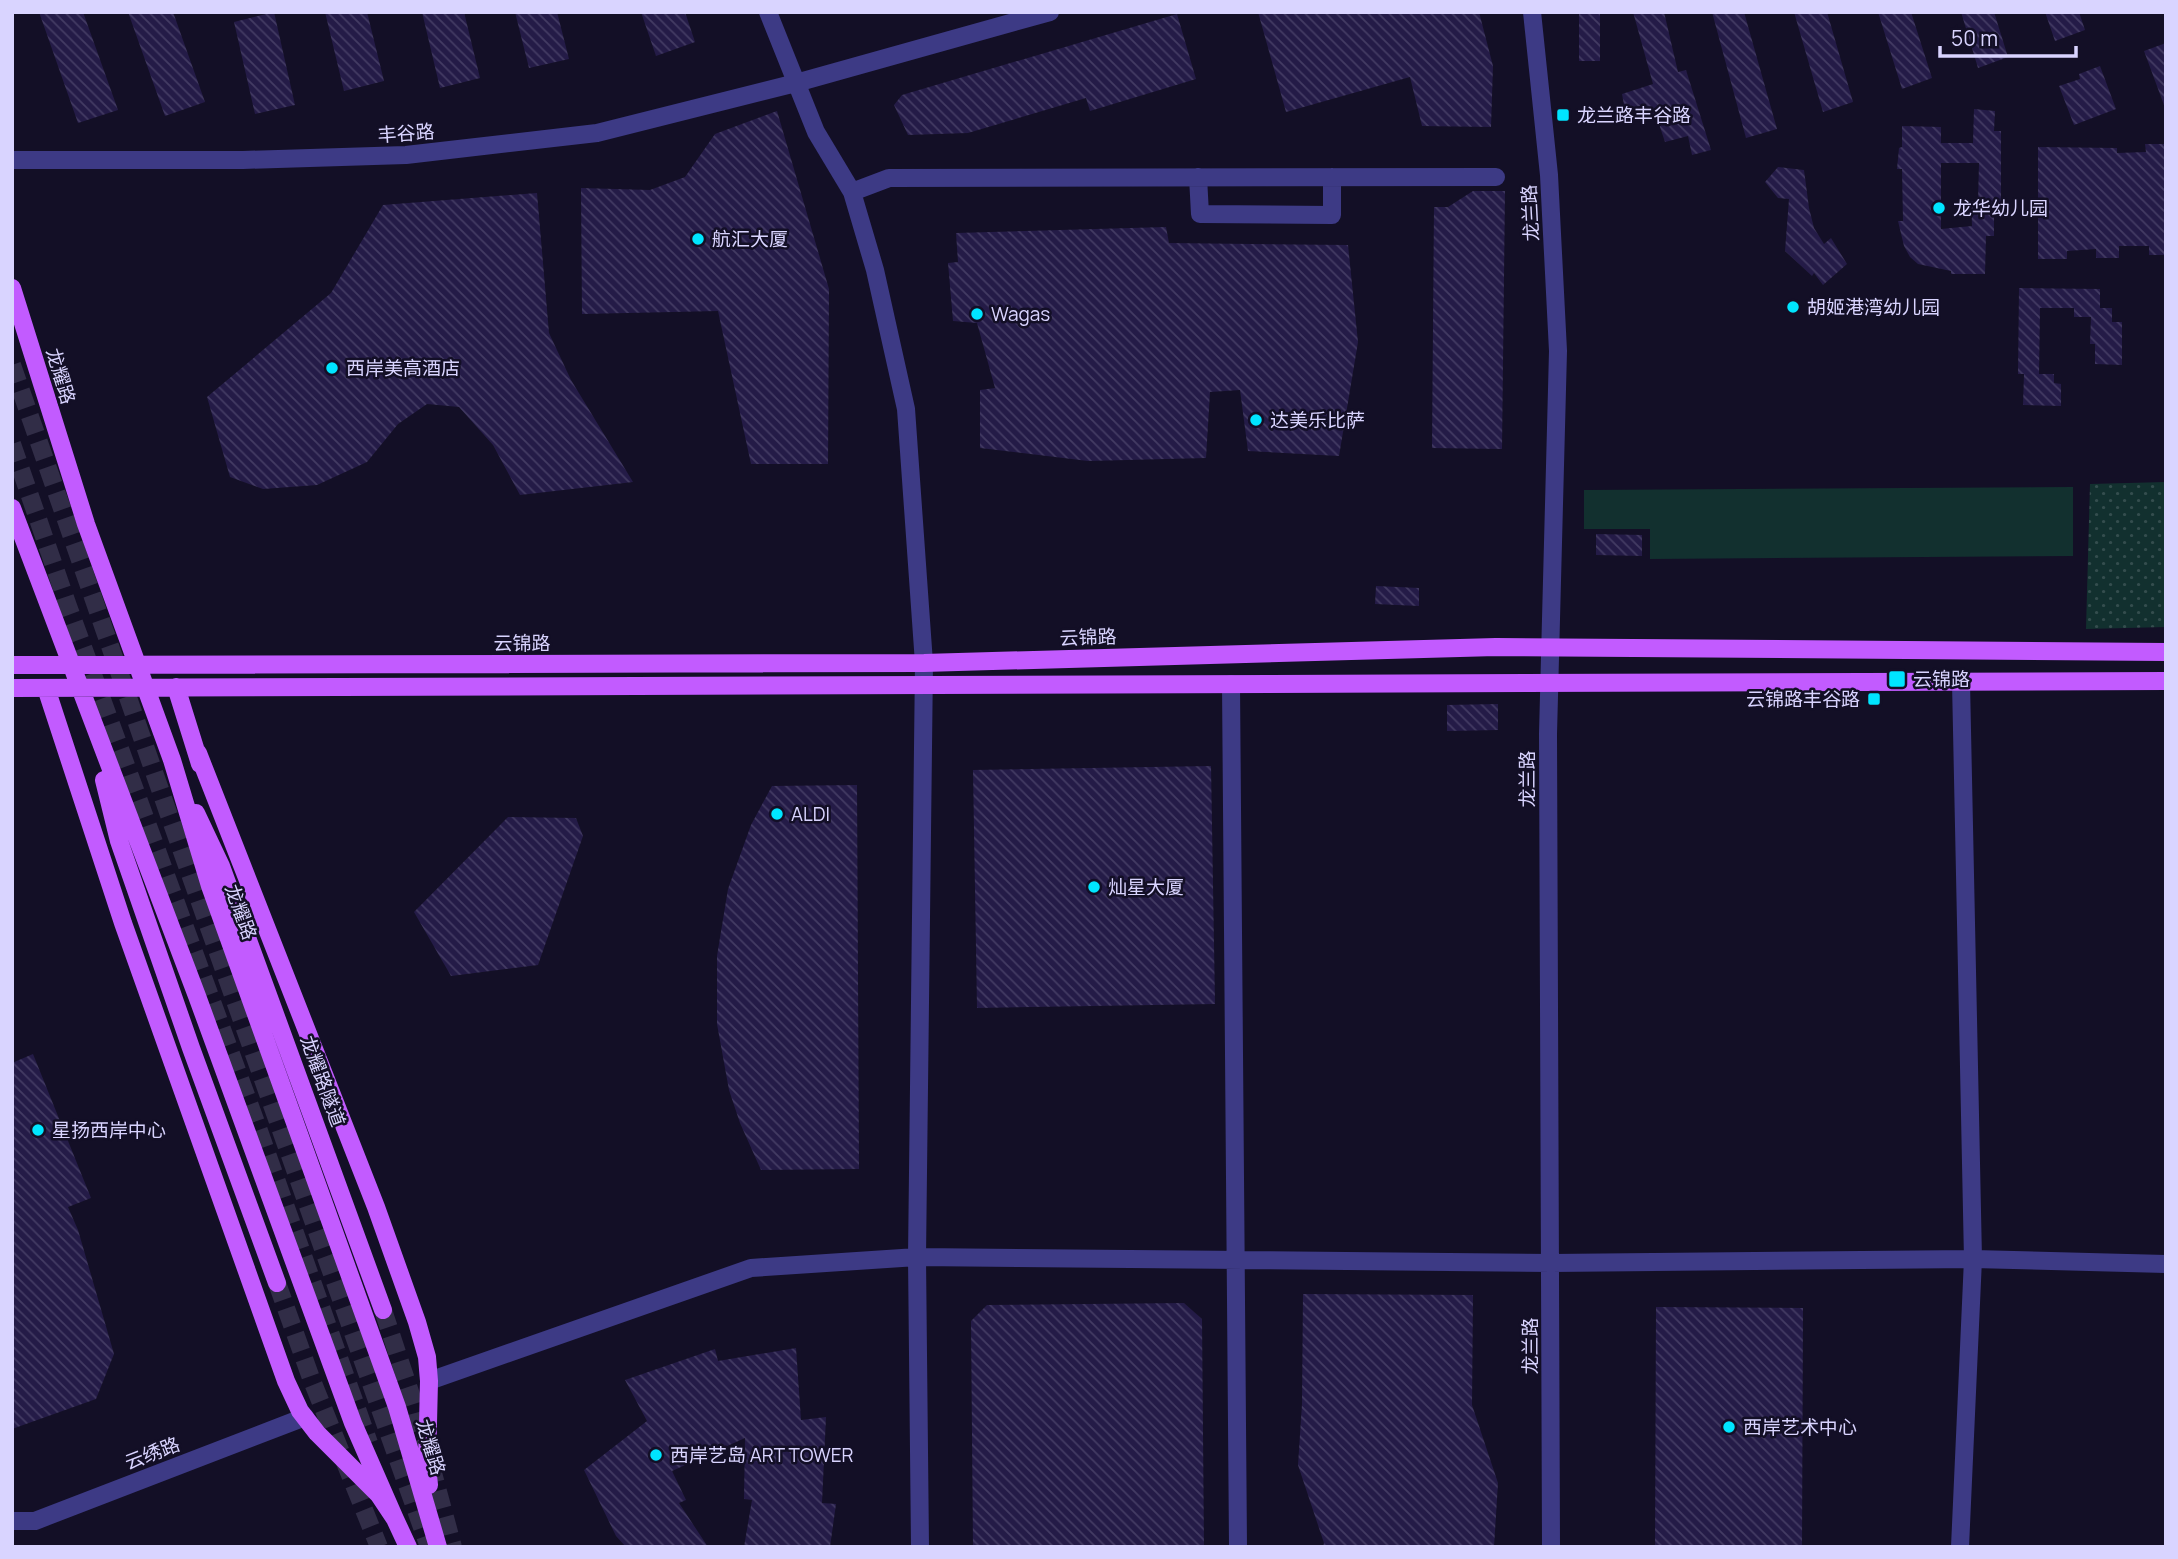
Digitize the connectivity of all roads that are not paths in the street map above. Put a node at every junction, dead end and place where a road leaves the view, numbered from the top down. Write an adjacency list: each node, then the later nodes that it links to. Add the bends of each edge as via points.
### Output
1 (768, 12): 4 (street)
2 (1050, 12): 4 (street, 丰谷路)
3 (1532, 12): 12 (street, 龙兰路, via 1549,175 1558,351)
4 (796, 83): 5 (street, 丰谷路, via 597,133 406,155); 9 (street, via 816,132)
5 (12, 160)
6 (1198, 177): 7 (street); 7 (street, via 1200,214 1332,215); 9 (street, via 889,178)
7 (1332, 177): 8 (street)
8 (1496, 177)
9 (852, 192): 14 (street, via 906,408)
10 (12, 288): 16 (main road, 龙耀路, via 86,524)
11 (12, 508): 17 (main road)
12 (1549, 646): 13 (main road, 云锦路); 14 (main road, 云锦路); 18 (street, 龙兰路)
13 (2166, 652)
14 (924, 663): 16 (main road, 云锦路); 22 (street)
15 (12, 665): 17 (main road, 云锦路)
16 (138, 665): 17 (main road, 云锦路); 23 (main road, 龙耀路)
17 (71, 666): 26 (main road)
18 (1549, 681): 20 (main road); 21 (main road); 37 (street, 龙兰路)
19 (2166, 681): 20 (main road)
20 (1961, 682): 35 (street)
21 (1231, 684): 22 (main road); 36 (street)
22 (923, 685): 27 (main road); 34 (street)
23 (146, 687): 26 (main road); 27 (main road); 31 (main road, 龙耀路)
24 (12, 688): 25 (main road)
25 (46, 688): 26 (main road); 29 (main road)
26 (80, 688): 28 (main road)
27 (176, 688): 30 (main road, 龙耀路隧道)
28 (92, 722): 32 (main road); 43 (main road, via 354,1423)
29 (64, 742): 32 (main road); 42 (main road, via 276,1355)
30 (198, 753): 33 (main road, 龙耀路隧道); 41 (main road, 龙耀路, via 376,1207 417,1322)
31 (172, 760): 33 (main road, 龙耀路隧道); 46 (main road, 龙耀路, via 210,886 397,1407)
32 (118, 841): 39 (main road)
33 (221, 866): 40 (main road, 龙耀路隧道)
34 (917, 1257): 36 (street); 41 (street, via 751,1268); 47 (street)
35 (1973, 1259): 37 (street); 38 (street); 50 (street)
36 (1235, 1261): 37 (street); 48 (street)
37 (1551, 1263): 49 (street, 龙兰路)
38 (2166, 1264)
39 (277, 1283)
40 (383, 1310)
41 (429, 1381): 46 (main road, 龙耀路, via 427,1466)
42 (305, 1417): 43 (main road, via 379,1495); 44 (street, 云绣路, via 35,1521)
43 (395, 1519): 45 (main road)
44 (12, 1521)
45 (408, 1547)
46 (439, 1547)
47 (920, 1547)
48 (1238, 1547)
49 (1551, 1547)
50 (1960, 1547)

